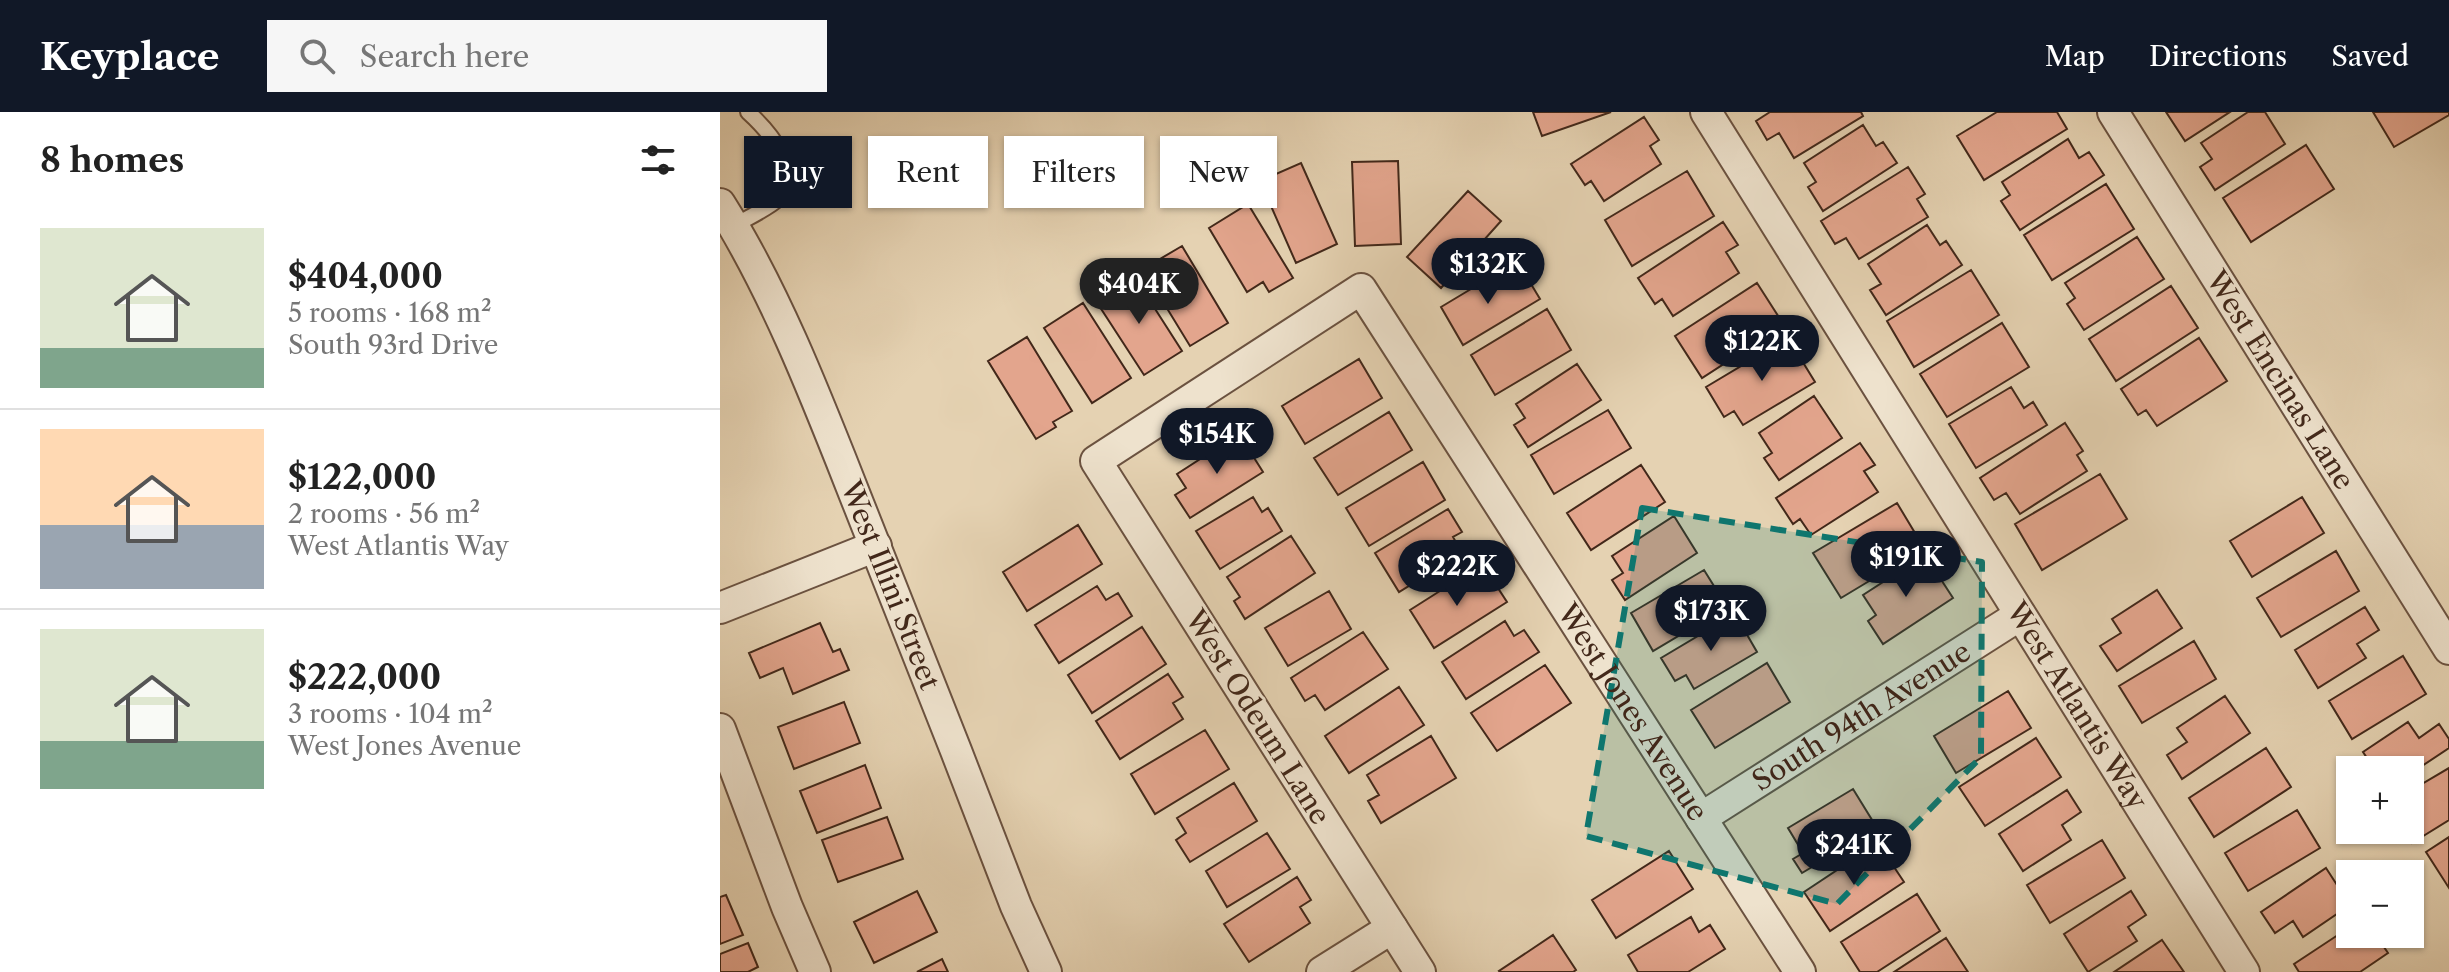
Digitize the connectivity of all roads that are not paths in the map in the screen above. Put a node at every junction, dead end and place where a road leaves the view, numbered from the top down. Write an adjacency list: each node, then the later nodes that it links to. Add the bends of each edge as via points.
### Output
1 (748, 112): 4 (lane, via 786,162 788,180 777,199)
2 (1706, 112): 8 (street, West Atlantis Way)
3 (2113, 112): 9 (street, West Encinas Lane)
4 (725, 221): 6 (street, West Illini Street, via 772,301)
5 (1096, 461): 11 (street, West Jones Avenue, via 1361,289); 12 (street, West Odeum Lane)
6 (876, 546): 7 (street); 14 (street, West Illini Street)
7 (720, 608)
8 (2020, 615): 11 (street, South 94th Avenue); 18 (street, West Atlantis Way)
9 (2449, 649)
10 (720, 729): 13 (street)
11 (1701, 818): 17 (street, West Jones Avenue)
12 (1392, 928): 15 (street); 16 (street, West Odeum Lane)
13 (815, 972)
14 (1046, 972)
15 (1322, 972)
16 (1420, 972)
17 (1800, 972)
18 (2244, 972)

